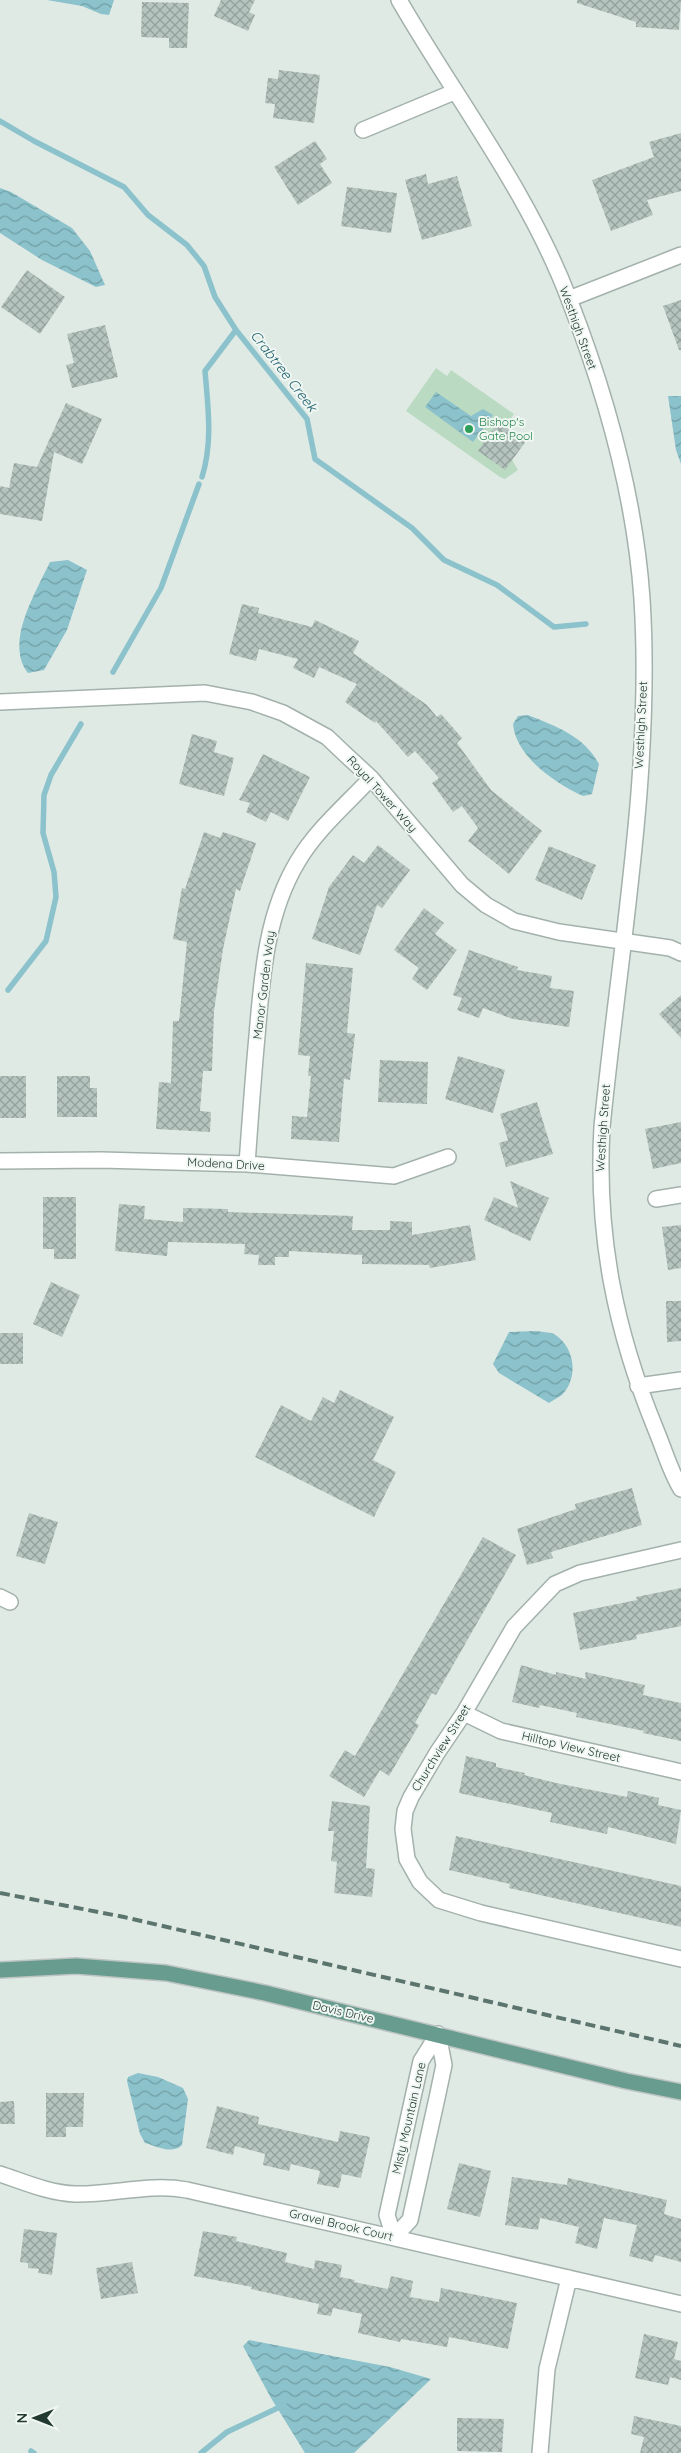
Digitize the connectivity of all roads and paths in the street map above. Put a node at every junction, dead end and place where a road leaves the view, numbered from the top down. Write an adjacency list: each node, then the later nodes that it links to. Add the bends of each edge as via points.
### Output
1 (398, 0): 2 (street, Westhigh Street)
2 (454, 92): 3 (street); 5 (street, Westhigh Street, via 497,156)
3 (364, 130)
4 (681, 255): 5 (street)
5 (569, 299): 8 (street, Westhigh Street, via 596,378 622,473 642,598 642,746)
6 (0, 702): 7 (street, Royal Tower Way, via 188,692 221,694 260,704 305,724 327,738)
7 (371, 778): 8 (street, Royal Tower Way, via 462,885 486,905 514,921 559,932); 12 (street, Manor Garden Way, via 314,838 298,861 278,904 267,947 260,999)
8 (623, 941): 9 (street, Royal Tower Way); 16 (street, Westhigh Street, via 611,1027 600,1168 610,1286)
9 (681, 952)
10 (448, 1157): 12 (street, Modena Drive, via 394,1176)
11 (0, 1161): 12 (street, Modena Drive)
12 (247, 1164)
13 (681, 1195): 14 (street)
14 (656, 1199)
15 (681, 1380): 16 (street)
16 (638, 1386): 17 (street, Westhigh Street)
17 (681, 1489)
18 (681, 1550): 19 (street, Churchview Street, via 580,1573 555,1584 514,1627)
19 (464, 1713): 20 (street, Hilltop View Street, via 500,1731); 21 (street, Churchview Street, via 437,1752 405,1811 404,1843 420,1882 439,1900 481,1913)
20 (681, 1772)
21 (681, 1959)
22 (0, 1970): 23 (main road, Davis Drive, via 76,1966 166,1973)
23 (438, 2034): 24 (main road, Davis Drive); 26 (street, Misty Mountain Lane, via 421,2061 386,2215); 26 (street, Misty Mountain Lane, via 444,2065 437,2098 410,2220)
24 (681, 2092)
25 (0, 2174): 26 (street, Gravel Brook Court, via 75,2194 165,2186)
26 (394, 2237): 27 (street, Gravel Brook Court)
27 (569, 2278): 28 (street, Gravel Brook Court); 29 (street, via 547,2369)
28 (681, 2304)
29 (540, 2453)

